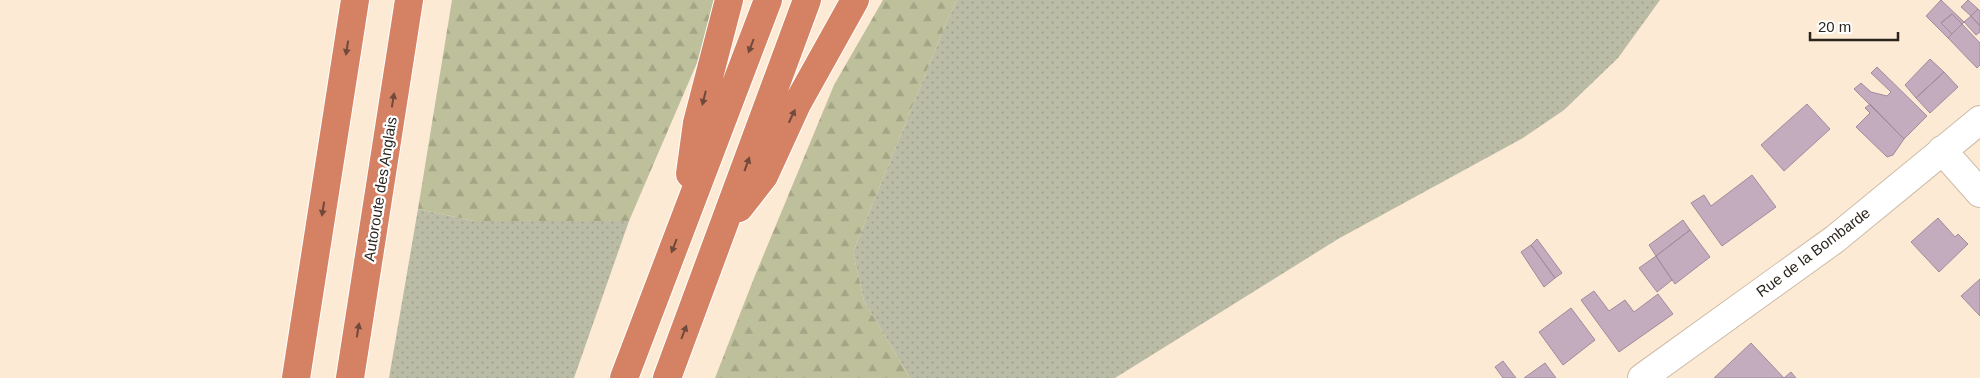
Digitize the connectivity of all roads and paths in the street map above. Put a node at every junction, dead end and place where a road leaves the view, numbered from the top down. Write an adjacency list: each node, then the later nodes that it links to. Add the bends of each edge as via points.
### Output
1 (355, 0): 13 (highway, one-way to 13)
2 (409, 0): 14 (highway, Autoroute des Anglais, one-way to 2)
3 (729, 0): 10 (highway, one-way to 10, via 697,123)
4 (768, 0): 10 (highway, one-way to 10)
5 (808, 0): 11 (highway, one-way to 5)
6 (855, 0): 11 (highway, one-way to 6, via 764,176 798,104)
7 (1980, 120): 8 (street, Rue de la Bombarde)
8 (1942, 150): 9 (street); 12 (street, Rue de la Bombarde, via 1835,239)
9 (1980, 193)
10 (684, 220): 15 (highway, one-way to 15)
11 (722, 231): 16 (highway, one-way to 11)
12 (1649, 376)
13 (296, 378)
14 (350, 378)
15 (624, 378)
16 (667, 378)

